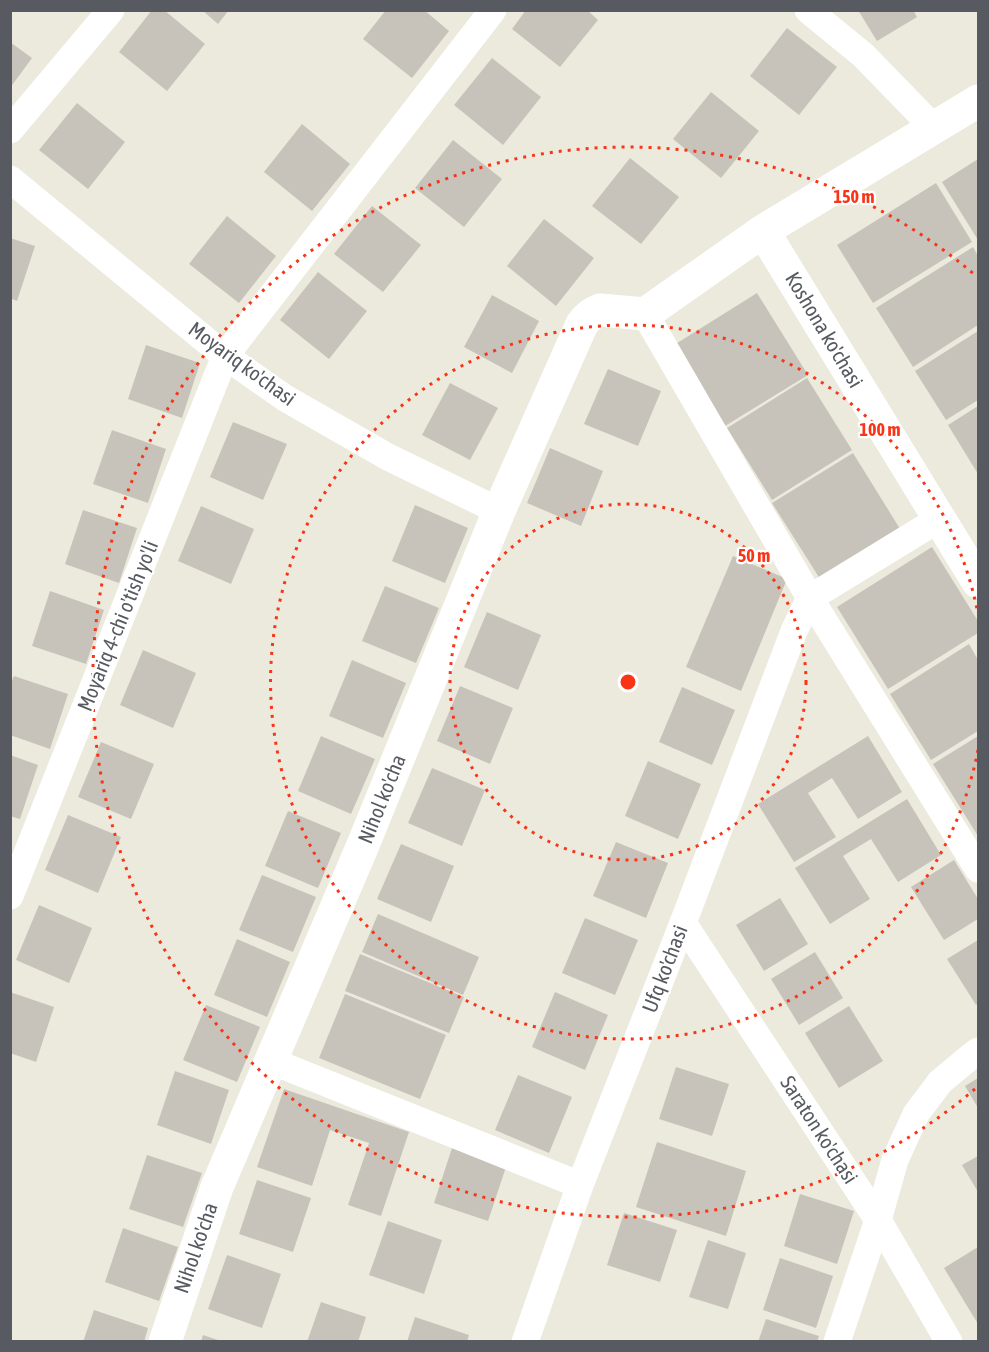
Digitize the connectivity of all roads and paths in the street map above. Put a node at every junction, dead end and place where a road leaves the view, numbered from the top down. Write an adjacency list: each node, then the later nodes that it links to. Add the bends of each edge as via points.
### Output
1 (111, 10): 6 (street)
2 (493, 10): 10 (street, Moyariq 4-chi o'tish yo'li)
3 (808, 10): 5 (street, via 863,55)
4 (978, 101): 5 (street)
5 (934, 128): 8 (street)
6 (10, 130)
7 (10, 179): 10 (street, Moyariq ko'chasi)
8 (763, 231): 9 (street); 12 (street, Koshona ko'chasi)
9 (645, 314): 11 (street, Nihol ko'cha, via 600,310 582,324); 14 (street)
10 (225, 356): 11 (street, Moyariq ko'chasi, via 285,398 388,457); 16 (street, Moyariq 4-chi o'tish yo'li)
11 (499, 511): 19 (street, Nihol ko'cha)
12 (939, 519): 13 (street, Koshona ko'chasi); 14 (street)
13 (978, 582)
14 (810, 598): 15 (street); 17 (street, Ufq ko'chasi)
15 (978, 869)
16 (10, 896)
17 (683, 923): 20 (street, Ufq ko'chasi); 21 (street, Saraton ko'chasi)
18 (978, 1051): 21 (street, via 940,1082 916,1114 895,1160)
19 (271, 1061): 20 (street); 22 (street, Nihol ko'cha, via 217,1188)
20 (580, 1185): 23 (street, Ufq ko'chasi)
21 (878, 1220): 24 (street); 25 (street, Saraton ko'chasi)
22 (165, 1341)
23 (525, 1341)
24 (837, 1341)
25 (949, 1341)

